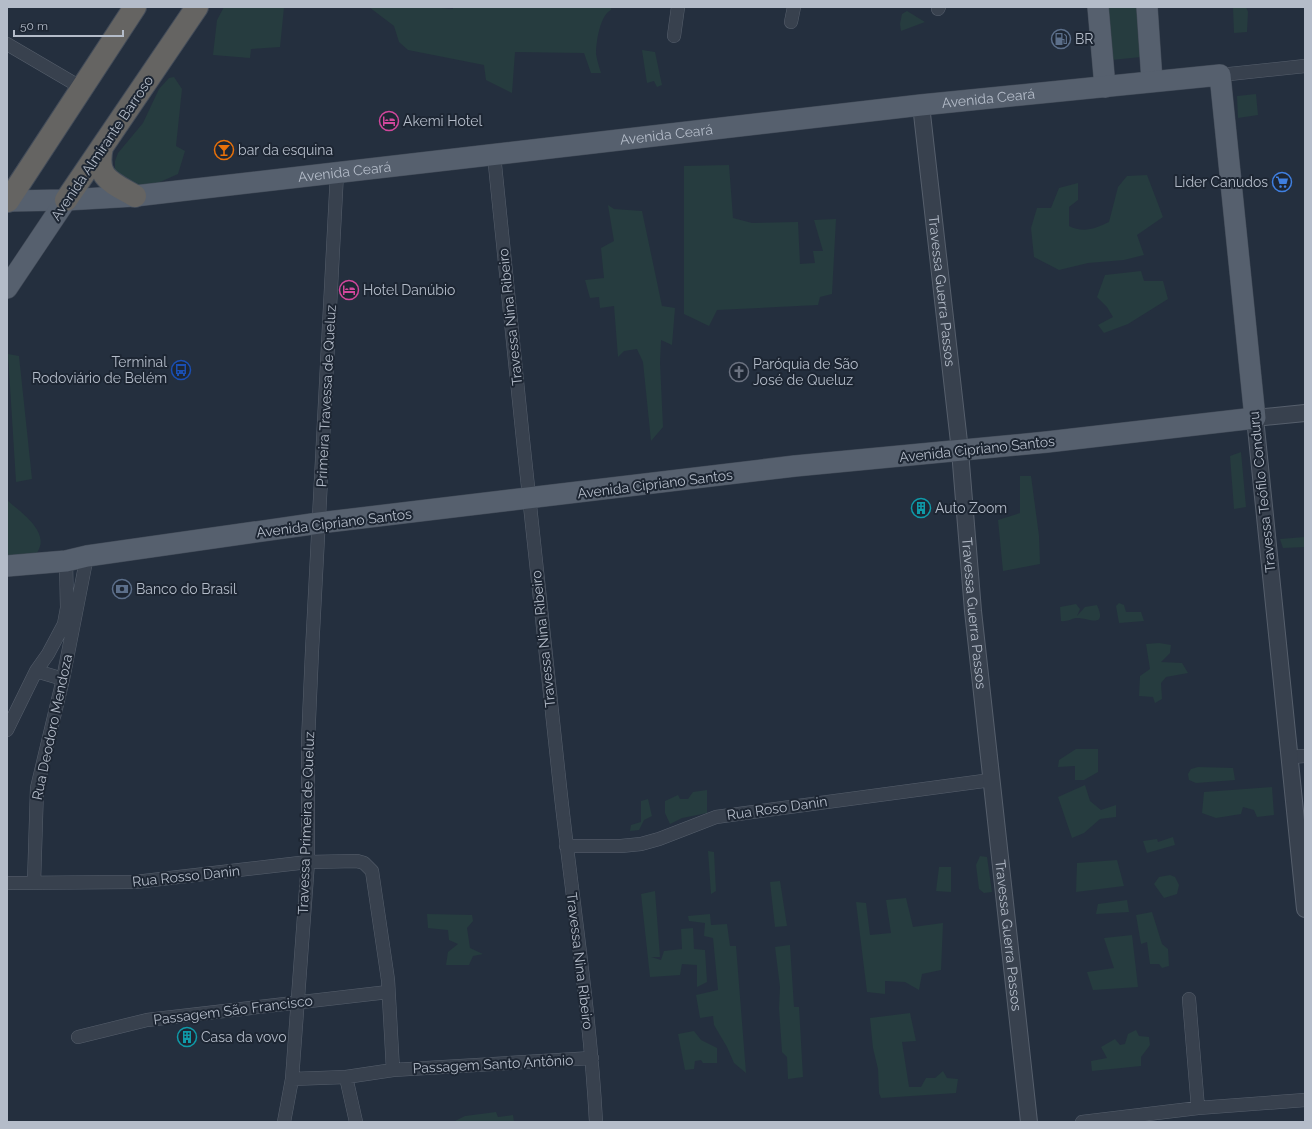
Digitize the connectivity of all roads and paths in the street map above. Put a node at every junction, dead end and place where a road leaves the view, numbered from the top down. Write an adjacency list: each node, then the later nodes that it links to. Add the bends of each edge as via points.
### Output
1 (136, 7): 14 (highway)
2 (197, 7): 16 (highway, Avenida Almirante Barroso)
3 (678, 7): 8 (street)
4 (794, 7): 7 (street)
5 (1098, 7): 13 (main road)
6 (1147, 7): 12 (main road)
7 (791, 22)
8 (674, 36)
9 (7, 44): 14 (street)
10 (1305, 66): 11 (street, Avenida Ceará)
11 (1220, 75): 12 (main road, Avenida Ceará); 24 (main road, Travessa Teófilo Conduru)
12 (1152, 81): 13 (main road, Avenida Ceará)
13 (1105, 87): 15 (main road, Avenida Ceará)
14 (82, 88): 21 (highway)
15 (921, 105): 17 (main road, Avenida Ceará); 25 (street, Travessa Guerra Passos)
16 (102, 147): 19 (highway, via 101,170 106,179); 20 (highway, Avenida Almirante Barroso)
17 (494, 155): 18 (main road, Avenida Ceará); 26 (street, Travessa Nina Ribeiro)
18 (337, 173): 19 (main road, Avenida Ceará); 27 (street, Primeira Travessa de Queluz)
19 (135, 196): 20 (main road, Avenida Ceará)
20 (66, 200): 21 (main road, Avenida Ceará); 22 (main road, Avenida Almirante Barroso)
21 (14, 201)
22 (7, 288)
23 (1305, 413): 24 (street, Avenida Cipriano Santos)
24 (1254, 418): 25 (main road, Avenida Cipriano Santos); 35 (street, Travessa Teófilo Conduru)
25 (960, 451): 26 (main road, Avenida Cipriano Santos, via 794,466); 36 (street, Travessa Guerra Passos, via 973,611)
26 (528, 499): 27 (main road, Avenida Cipriano Santos); 37 (street, Travessa Nina Ribeiro)
27 (319, 523): 28 (main road, Avenida Cipriano Santos); 38 (street, Travessa Primeira de Queluz, via 308,742)
28 (88, 556): 29 (main road, Avenida Cipriano Santos); 32 (street, Rua Deodoro Mendoza)
29 (66, 561): 30 (main road, Avenida Cipriano Santos); 31 (street, via 66,618 59,635)
30 (7, 566)
31 (36, 671): 32 (street); 33 (street)
32 (63, 679): 41 (street, Rua Deodoro Mendoza, via 37,788)
33 (7, 730)
34 (1305, 756): 35 (street)
35 (1289, 758): 42 (street, Travessa Teófilo Conduru)
36 (991, 780): 37 (street, Rua Roso Danin, via 737,813 703,820 641,844); 56 (street, Travessa Guerra Passos)
37 (566, 846): 47 (street, Travessa Nina Ribeiro)
38 (308, 862): 39 (street, Rua Rosso Danin); 41 (street, Rua Rosso Danin, via 135,882); 45 (street, Travessa Primeira de Queluz)
39 (364, 863): 43 (street, Passagem Santo Antônio, via 372,872)
40 (7, 883): 41 (street, Rua Rosso Danin)
41 (34, 883)
42 (1305, 909)
43 (388, 992): 45 (street, Passagem São Francisco); 48 (street, Passagem Santo Antônio)
44 (1189, 999): 52 (street)
45 (296, 1002): 46 (street, Passagem São Francisco, via 147,1020); 50 (street, Travessa Primeira de Queluz)
46 (78, 1037)
47 (592, 1058): 48 (street, Passagem Santo Antônio); 55 (street, Travessa Nina Ribeiro)
48 (393, 1070): 49 (street, Passagem Santo Antônio)
49 (346, 1077): 50 (street, Passagem Santo Antônio); 54 (street)
50 (292, 1079): 53 (street, Travessa Primeira de Queluz)
51 (1305, 1100): 52 (street)
52 (1198, 1108): 57 (street)
53 (284, 1122)
54 (356, 1122)
55 (596, 1122)
56 (1029, 1122)
57 (1082, 1122)

